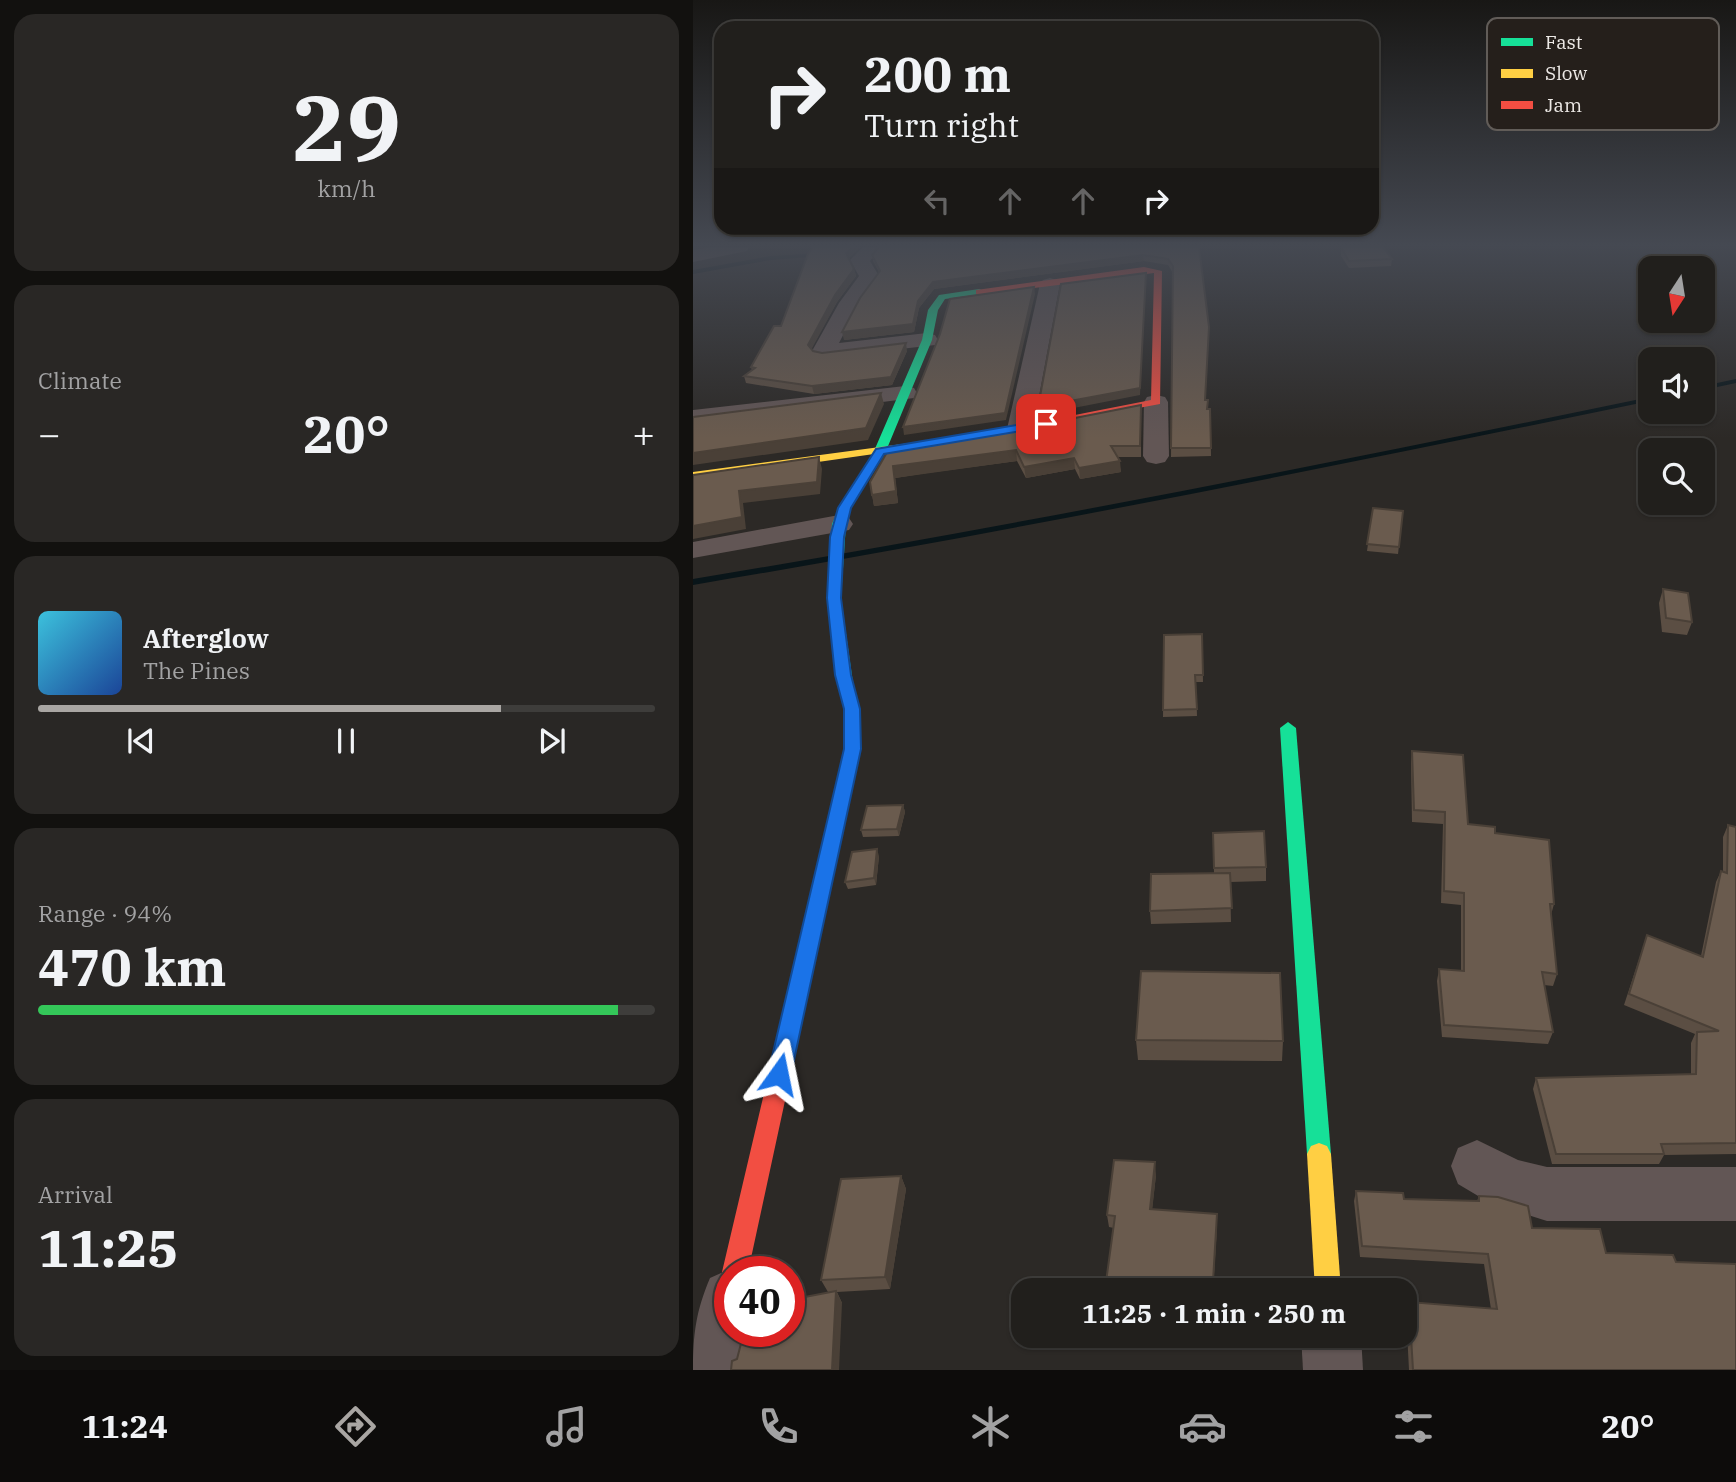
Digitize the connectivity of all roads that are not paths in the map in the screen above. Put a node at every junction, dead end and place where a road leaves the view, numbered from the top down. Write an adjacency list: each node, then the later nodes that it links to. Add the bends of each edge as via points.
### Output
1 (845, 311): 5 (street, via 823,351)
2 (933, 311): 5 (street)
3 (1043, 311): 9 (street)
4 (1157, 311): 7 (street)
5 (927, 340): 6 (street)
6 (905, 393): 8 (street); 11 (street)
7 (1156, 402): 9 (street); 12 (street)
8 (693, 418)
9 (1014, 430)
10 (957, 439): 11 (street)
11 (880, 451): 13 (street); 14 (street, via 845,508)
12 (1156, 456)
13 (693, 476)
14 (838, 531): 15 (street); 19 (street, via 834,598 852,709 853,749)
15 (695, 550)
16 (1288, 728): 20 (street)
17 (1477, 1166): 18 (street, via 1509,1184 1547,1194)
18 (1736, 1194)
19 (739, 1256)
20 (1327, 1278)
21 (718, 1347): 23 (street)
22 (1332, 1348): 24 (street)
23 (713, 1370)
24 (1333, 1370)

